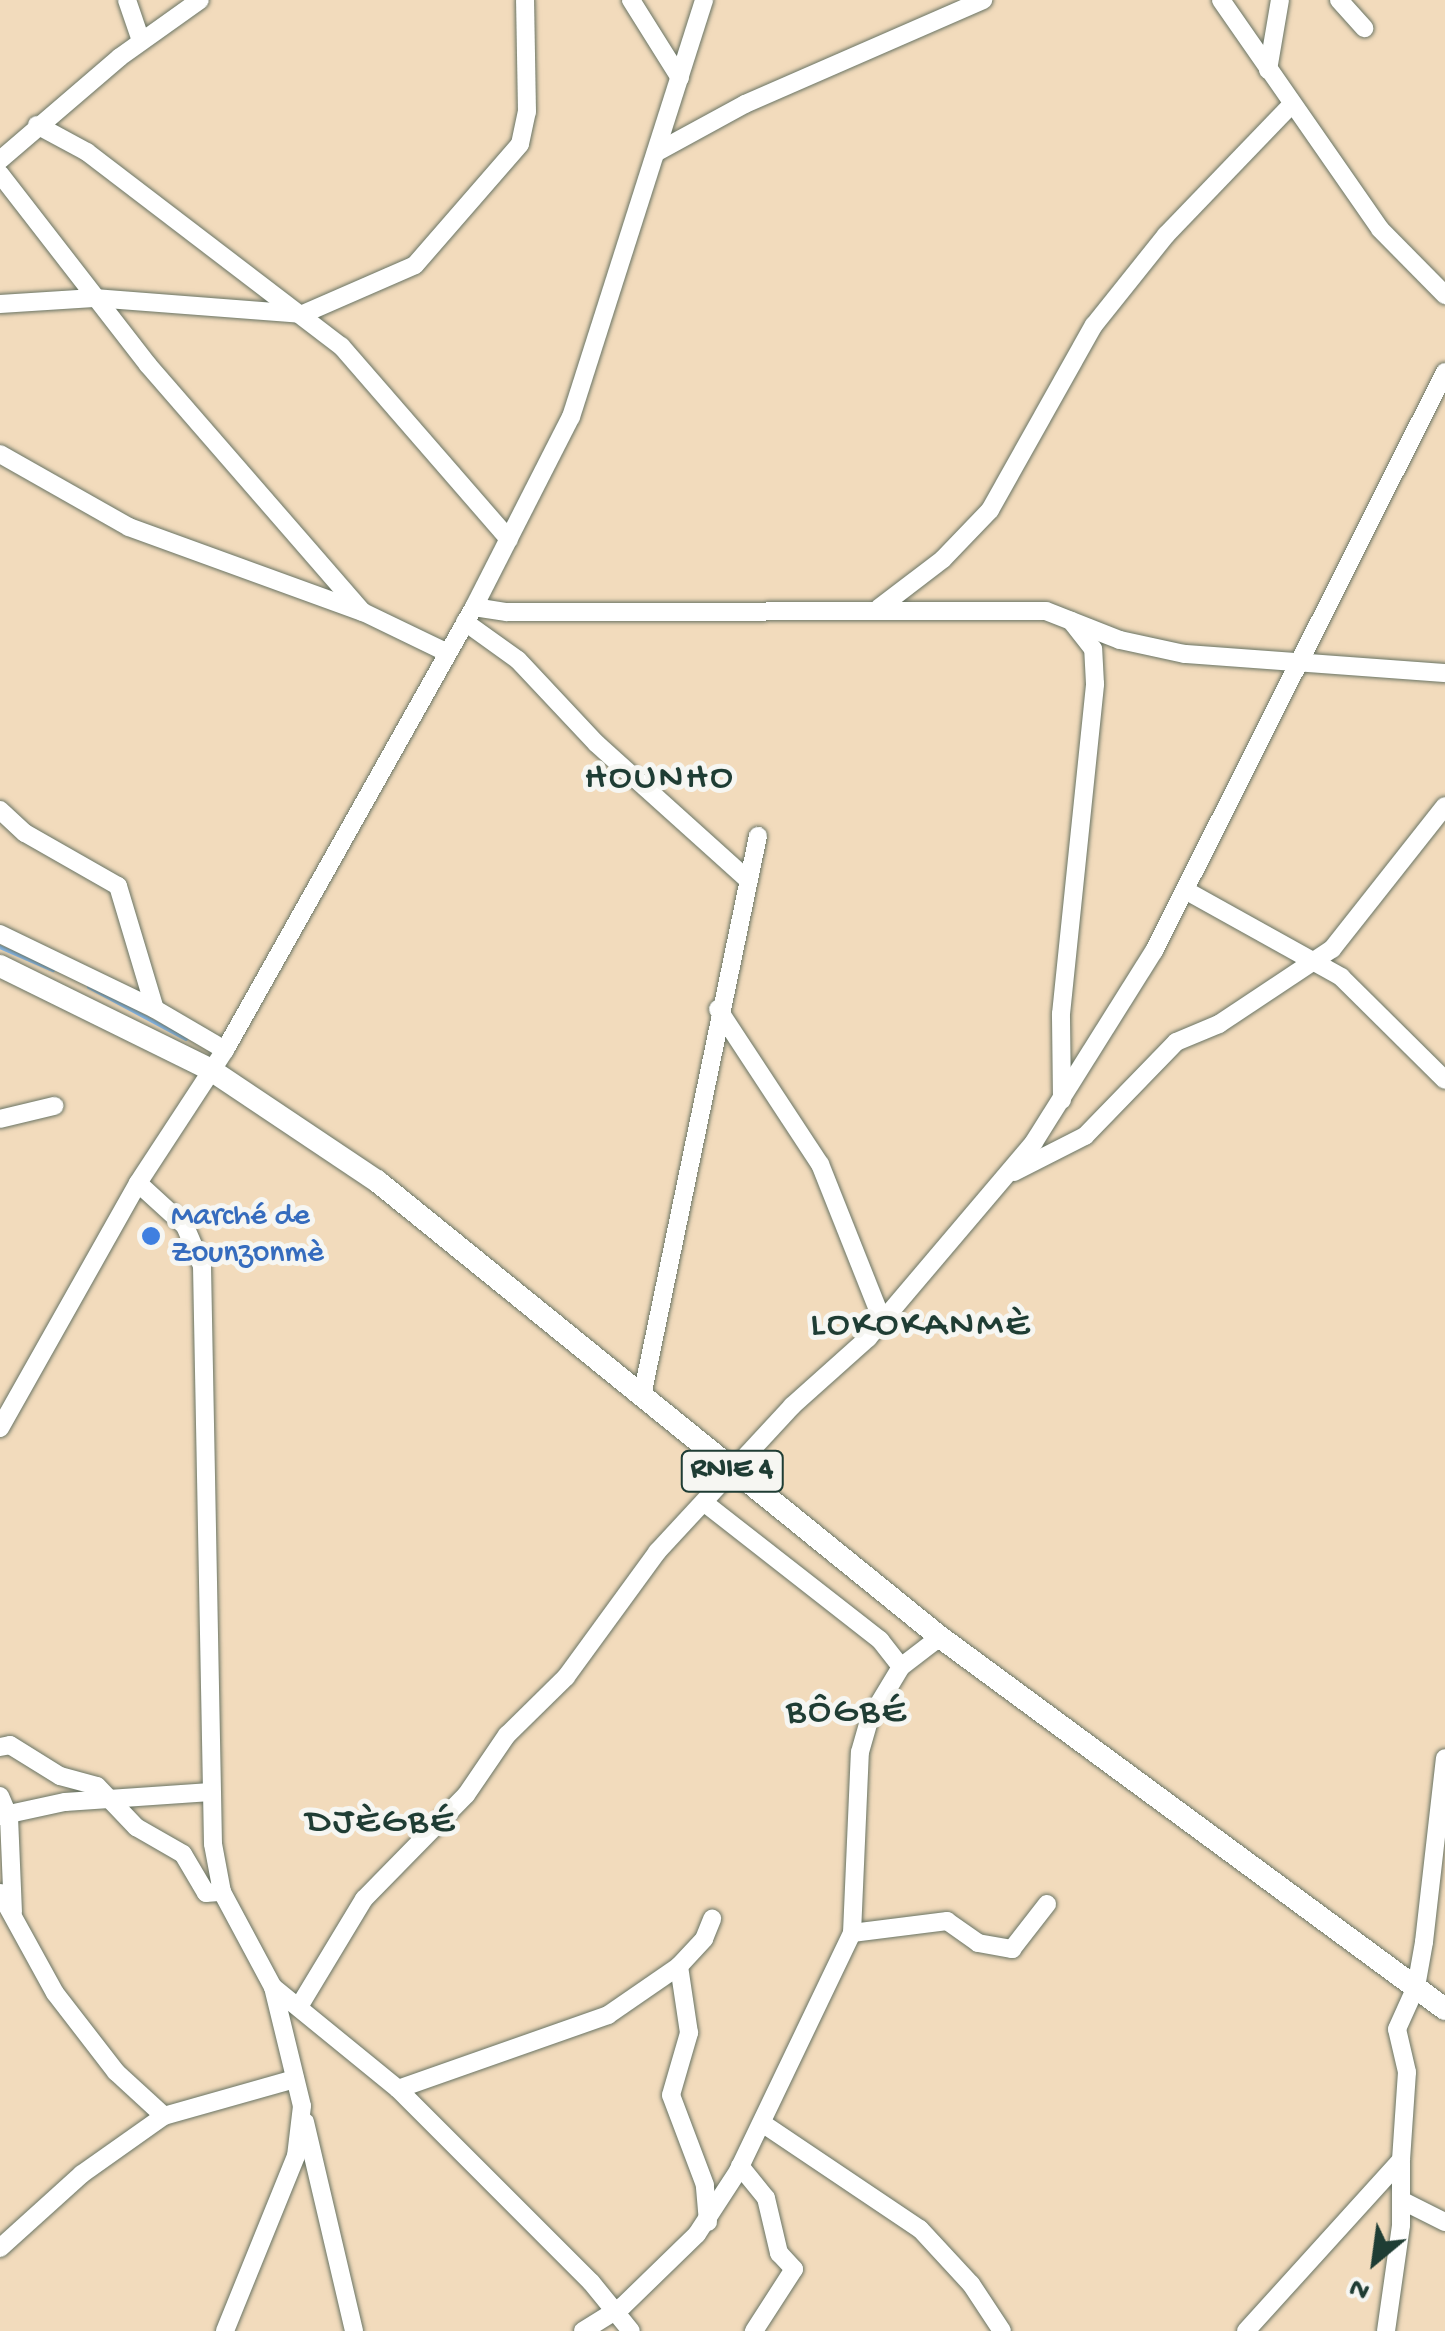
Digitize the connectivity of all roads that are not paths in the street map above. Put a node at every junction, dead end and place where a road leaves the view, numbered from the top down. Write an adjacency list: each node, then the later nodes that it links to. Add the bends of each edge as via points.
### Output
1 (127, 0): 11 (street)
2 (200, 0): 11 (street)
3 (525, 0): 23 (street, via 527,112 520,144 415,265)
4 (631, 0): 13 (street)
5 (704, 0): 13 (street)
6 (983, 0): 17 (street, via 745,104)
7 (1220, 0): 12 (street)
8 (1280, 0): 12 (street)
9 (1339, 0): 10 (street)
10 (1364, 28)
11 (141, 41): 15 (street)
12 (1268, 70): 14 (street)
13 (680, 78): 17 (street)
14 (1292, 104): 20 (street, via 1380,229); 27 (street, via 1166,236 1094,325 990,510)
15 (37, 126): 16 (street); 23 (street, via 87,152)
16 (9, 140): 18 (street)
17 (658, 152): 26 (street, via 588,375)
18 (0, 160)
19 (0, 174): 21 (street)
20 (1445, 295)
21 (94, 298): 22 (street); 23 (street, via 239,304); 28 (street)
22 (0, 304)
23 (303, 314): 26 (street, via 366,374)
24 (1445, 372): 32 (street)
25 (0, 454): 28 (street, via 129,527)
26 (510, 539): 30 (street)
27 (879, 608): 29 (street); 30 (street)
28 (363, 612): 31 (street)
29 (1064, 613): 32 (street, via 1130,643); 47 (street, via 1093,649 1096,672 1060,1014)
30 (470, 614): 31 (street); 37 (street, via 598,744)
31 (448, 653): 44 (street)
32 (1300, 666): 33 (street); 38 (street)
33 (1445, 673)
34 (1445, 806): 41 (street)
35 (0, 810): 42 (street, via 118,886)
36 (758, 836): 37 (street)
37 (746, 878): 43 (street)
38 (1185, 890): 41 (street); 47 (street)
39 (0, 934): 40 (street)
40 (15, 958): 42 (street); 45 (main road, RNIE 4)
41 (1317, 960): 46 (street); 50 (street, via 1219,1024 1176,1042 1086,1136)
42 (156, 1008): 44 (street)
43 (718, 1009): 52 (street, via 820,1164); 53 (street)
44 (225, 1050): 45 (street)
45 (211, 1070): 51 (street); 53 (main road, RNIE 4, via 480,1259)
46 (1445, 1080)
47 (1062, 1100): 50 (street)
48 (54, 1106): 49 (street)
49 (0, 1119)
50 (1010, 1174): 52 (street)
51 (138, 1183): 54 (street); 62 (street, via 185,1226 202,1266)
52 (883, 1322): 55 (street)
53 (642, 1396): 55 (main road, RNIE 4)
54 (1, 1425)
55 (733, 1472): 56 (street); 57 (main road, RNIE 4)
56 (706, 1504): 58 (street, via 880,1640); 76 (street, via 647,1565 566,1677 507,1735 466,1794 364,1899)
57 (940, 1637): 58 (street); 74 (main road, RNIE 4)
58 (901, 1667): 72 (street, via 884,1689 860,1752)
59 (0, 1747): 61 (street, via 39,1758)
60 (1445, 1758): 74 (street)
61 (60, 1776): 64 (street, via 98,1786); 65 (street)
62 (211, 1792): 64 (street); 67 (street)
63 (0, 1796): 66 (street)
64 (111, 1800): 65 (street); 67 (street, via 136,1827 183,1854 206,1893)
65 (65, 1802): 66 (street)
66 (4, 1816): 70 (street)
67 (222, 1892): 75 (street)
68 (0, 1893): 70 (street)
69 (1047, 1904): 72 (street, via 1012,1949 978,1943 947,1922)
70 (12, 1912): 81 (street, via 55,1993 116,2072)
71 (712, 1919): 73 (street)
72 (852, 1933): 82 (street)
73 (679, 1966): 79 (street, via 608,2015); 86 (street, via 689,2033 671,2096 704,2184)
74 (1416, 1986): 77 (main road, RNIE 4); 83 (street, via 1397,2029 1406,2072)
75 (273, 1987): 76 (street); 78 (street)
76 (300, 2005): 79 (street)
77 (1445, 2009)
78 (296, 2079): 80 (street); 81 (street)
79 (398, 2089): 89 (street)
80 (302, 2106): 90 (street, via 296,2156); 91 (street)
81 (164, 2116): 88 (street, via 82,2174)
82 (762, 2123): 84 (street); 95 (street, via 920,2229 971,2284)
83 (1401, 2160): 85 (street); 96 (street)
84 (740, 2166): 86 (street); 94 (street, via 766,2198 779,2253 794,2269)
85 (1401, 2200): 87 (street); 97 (street)
86 (708, 2222): 89 (street)
87 (1445, 2222)
88 (0, 2248)
89 (614, 2311): 92 (street); 93 (street)
90 (225, 2331)
91 (354, 2331)
92 (583, 2331)
93 (631, 2331)
94 (754, 2331)
95 (1002, 2331)
96 (1246, 2331)
97 (1386, 2331)

